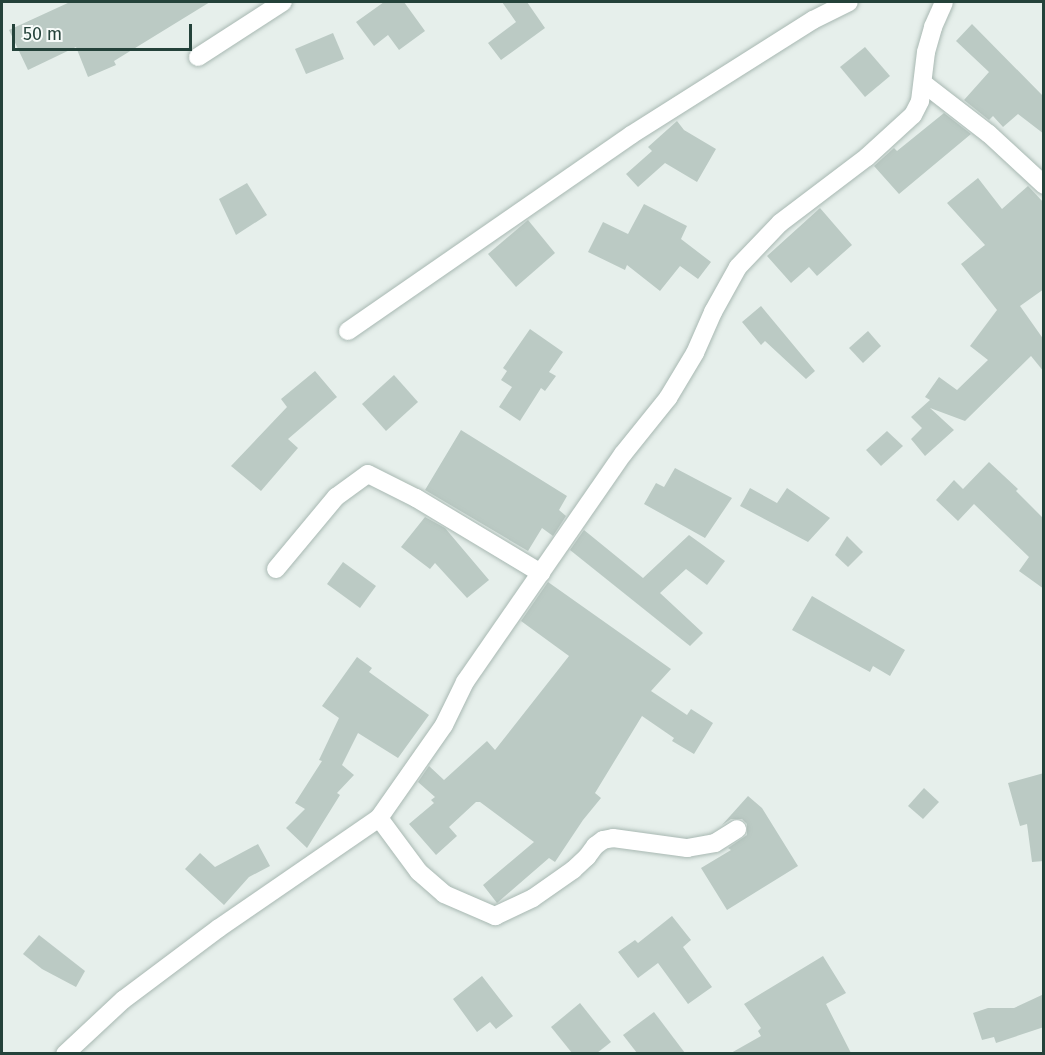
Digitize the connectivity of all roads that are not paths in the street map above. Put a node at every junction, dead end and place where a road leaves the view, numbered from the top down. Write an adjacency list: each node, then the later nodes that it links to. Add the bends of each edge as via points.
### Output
1 (283, 2): 4 (street)
2 (849, 2): 7 (street, via 641,129)
3 (944, 2): 5 (street, via 926,52)
4 (198, 57)
5 (923, 83): 6 (street); 9 (street, via 913,115 867,157 780,224 738,267 668,398 623,454)
6 (1044, 184)
7 (348, 332)
8 (276, 569): 9 (street, via 336,497 368,474 416,498)
9 (541, 573): 10 (street, via 465,682 444,725)
10 (380, 818): 11 (street, via 419,872 444,894 495,916 533,898 573,870 603,840 687,848 715,843); 12 (street, via 219,928 123,1000)
11 (737, 830)
12 (65, 1053)

